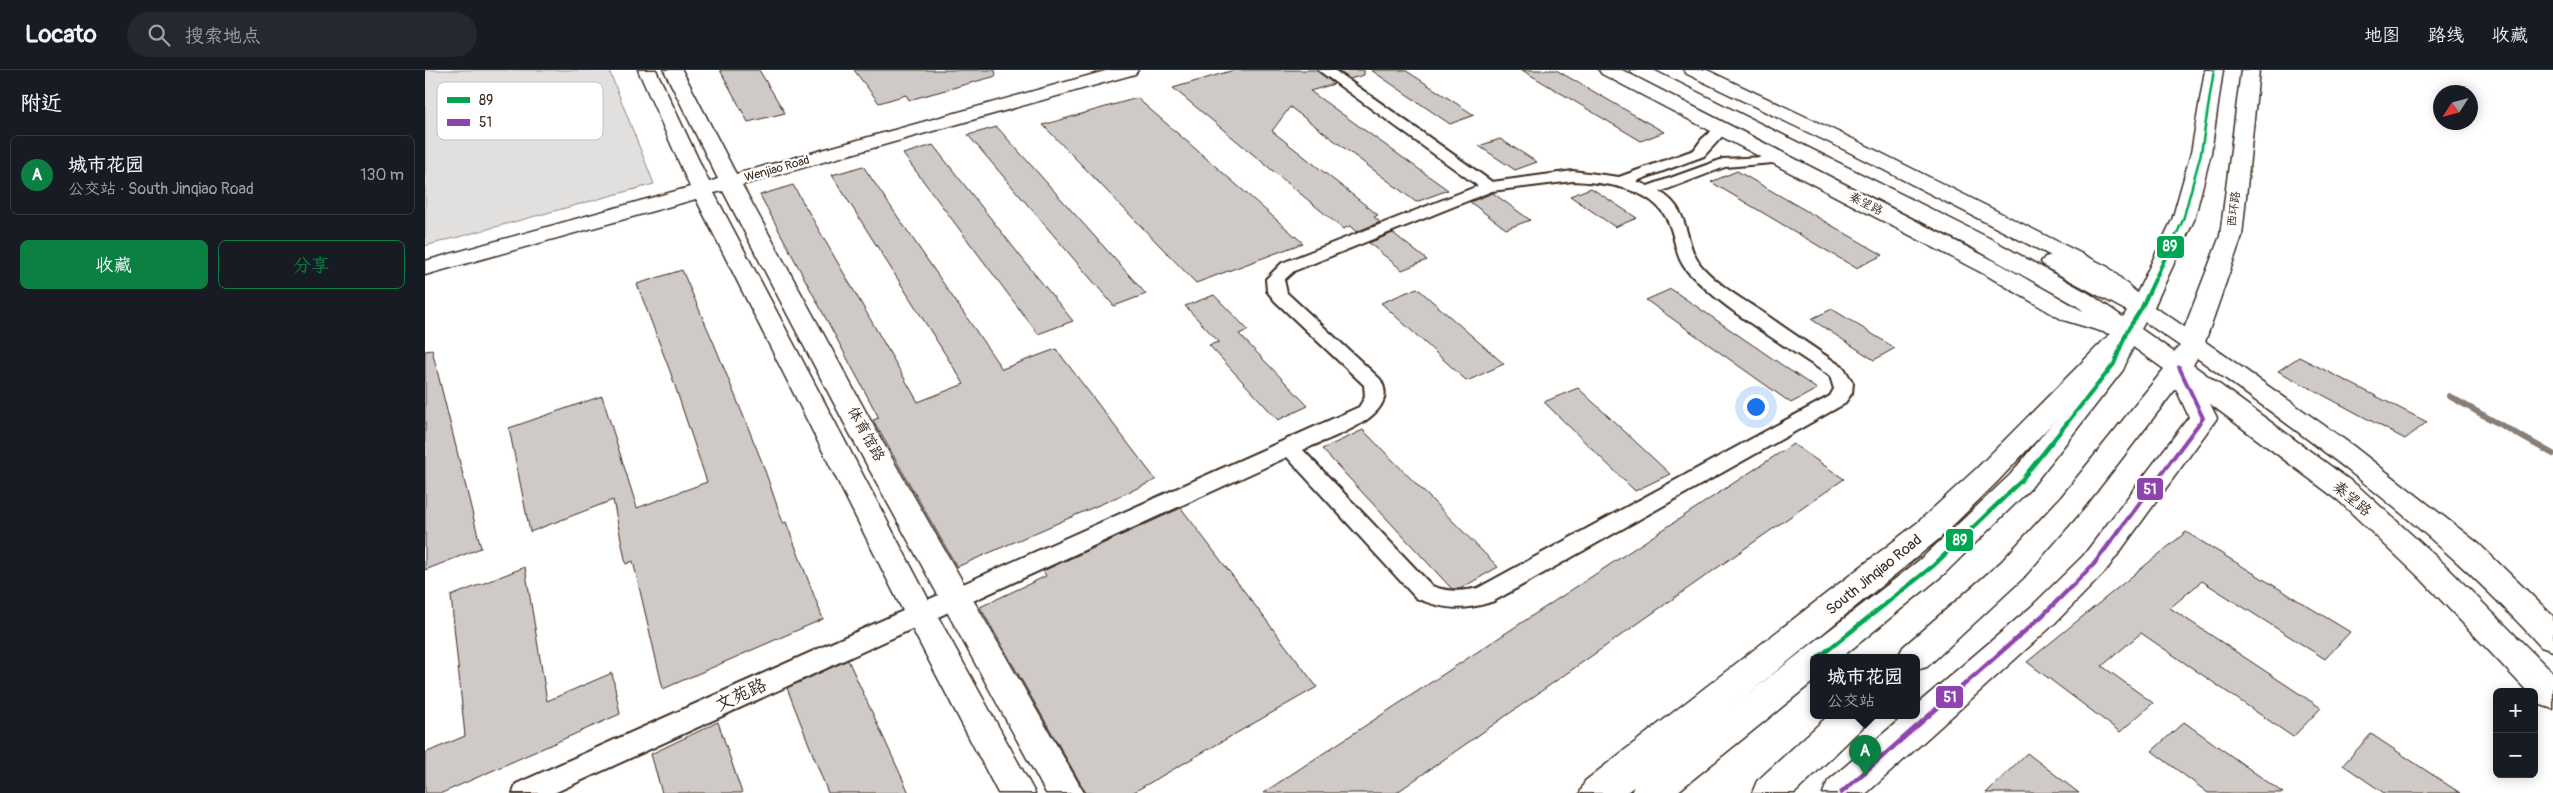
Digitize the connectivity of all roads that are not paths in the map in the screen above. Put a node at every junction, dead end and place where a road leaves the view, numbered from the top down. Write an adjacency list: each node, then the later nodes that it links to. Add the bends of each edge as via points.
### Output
1 (647, 70): 15 (main road, 体育馆路)
2 (673, 70): 15 (main road, 体育馆路)
3 (1105, 70): 15 (main road, Wenjiao Road)
4 (1129, 70): 15 (main road, Wenjiao Road)
5 (1325, 70): 16 (street)
6 (1608, 70): 12 (main road, 秦望路)
7 (1639, 70): 20 (main road, 秦望路, via 1983,244 2082,300)
8 (1670, 70): 20 (main road, 秦望路, via 1941,202)
9 (1693, 70): 20 (main road, 秦望路, via 2101,272)
10 (2214, 70): 20 (main road, via 2201,153 2183,220)
11 (2250, 70): 21 (main road, 西环路, via 2231,236)
12 (1723, 129): 13 (main road, 秦望路); 14 (street, via 1699,153)
13 (1780, 159): 17 (street, via 1723,163); 20 (main road, 秦望路, via 1994,270 2072,315)
14 (1620, 182): 16 (street, via 1573,176); 17 (street)
15 (713, 183): 18 (main road, Wenjiao Road); 19 (main road, Wenjiao Road); 23 (main road, 体育馆路); 24 (main road, 体育馆路)
16 (1489, 187): 22 (street, 文苑路, via 1288,267 1275,278 1276,291 1281,297 1366,376 1376,391 1371,408 1362,415)
17 (1647, 192): 22 (street, via 1673,212 1683,250 1696,271 1718,291 1837,372 1845,386 1837,400 1486,595 1470,600 1454,601 1424,592)
18 (425, 258)
19 (425, 268)
20 (2134, 320): 21 (main road, 秦望路); 26 (main road, South Jinqiao Road, via 2114,364 2020,482 1933,566); 34 (main road, South Jinqiao Road, via 1987,475 1928,531)
21 (2186, 355): 25 (main road, 秦望路, via 2375,475 2444,531); 27 (main road, via 2072,503 2012,570); 29 (main road, 秦望路, via 2349,494 2432,571); 37 (main road, via 2203,418 2094,564 2042,616)
22 (1289, 447): 23 (street, 文苑路)
23 (955, 597): 24 (street, 文苑路); 33 (main road, 体育馆路)
24 (920, 613): 31 (street, 文苑路); 32 (main road, 体育馆路)
25 (2553, 638)
26 (1823, 654)
27 (1918, 654)
28 (1810, 664): 35 (main road)
29 (2553, 694)
30 (1849, 719): 36 (main road)
31 (526, 793)
32 (1017, 793)
33 (1066, 793)
34 (1598, 793)
35 (1649, 793)
36 (1770, 793)
37 (1841, 793)

